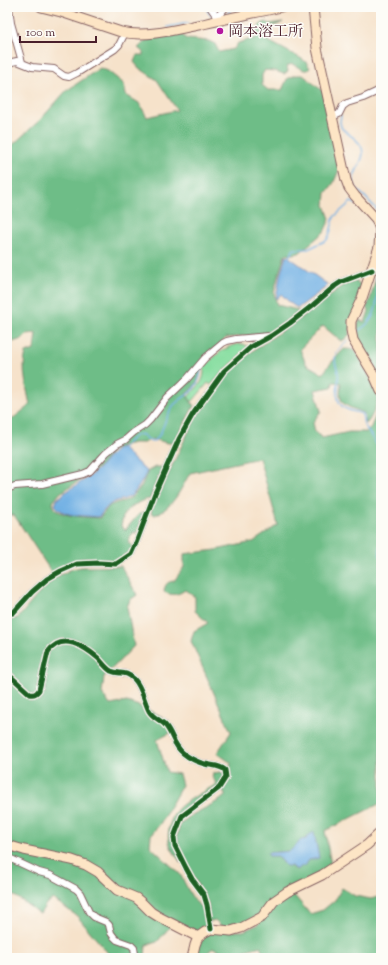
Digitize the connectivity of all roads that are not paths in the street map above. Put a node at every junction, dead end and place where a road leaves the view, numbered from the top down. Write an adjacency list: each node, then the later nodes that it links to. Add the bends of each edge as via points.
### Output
1 (9, 7): 9 (street)
2 (41, 7): 8 (street)
3 (210, 7): 7 (street)
4 (226, 7): 7 (street)
5 (281, 7): 7 (street)
6 (313, 7): 12 (street, via 317,48)
7 (219, 18): 8 (street, via 155,33)
8 (125, 33): 9 (street, via 115,49 69,76 64,76 54,69)
9 (22, 62): 10 (street)
10 (7, 63)
11 (381, 89): 12 (street, via 347,103 339,114)
12 (332, 117): 13 (street, via 349,188 376,219)
13 (381, 229): 14 (street)
14 (376, 267): 15 (street, via 341,282); 16 (street, via 351,321 351,330 353,340)
15 (271, 336): 17 (street, via 222,343 166,398 145,425 106,453 90,471 42,484); 18 (street, via 251,347 224,371 193,414 155,493 131,554 116,564 77,564 61,571 32,592 13,613)
16 (381, 391)
17 (7, 489)
18 (7, 614)
19 (7, 673): 23 (street, via 30,694 37,693 48,652 52,647 67,642 78,644 110,670 127,673 134,679 150,713 166,726 176,747 195,761 222,767 225,770 226,777 219,788 182,816 174,837 175,846 186,868 204,895)
20 (381, 832): 23 (street, via 368,845 322,875 274,901 262,917 231,931)
21 (7, 845): 24 (street, via 86,865 98,872 117,890 142,902 151,912)
22 (7, 857): 25 (street, via 76,889 89,912 106,922 117,940 131,945)
23 (211, 929): 24 (street)
24 (198, 937): 26 (street)
25 (138, 958)
26 (192, 958)

